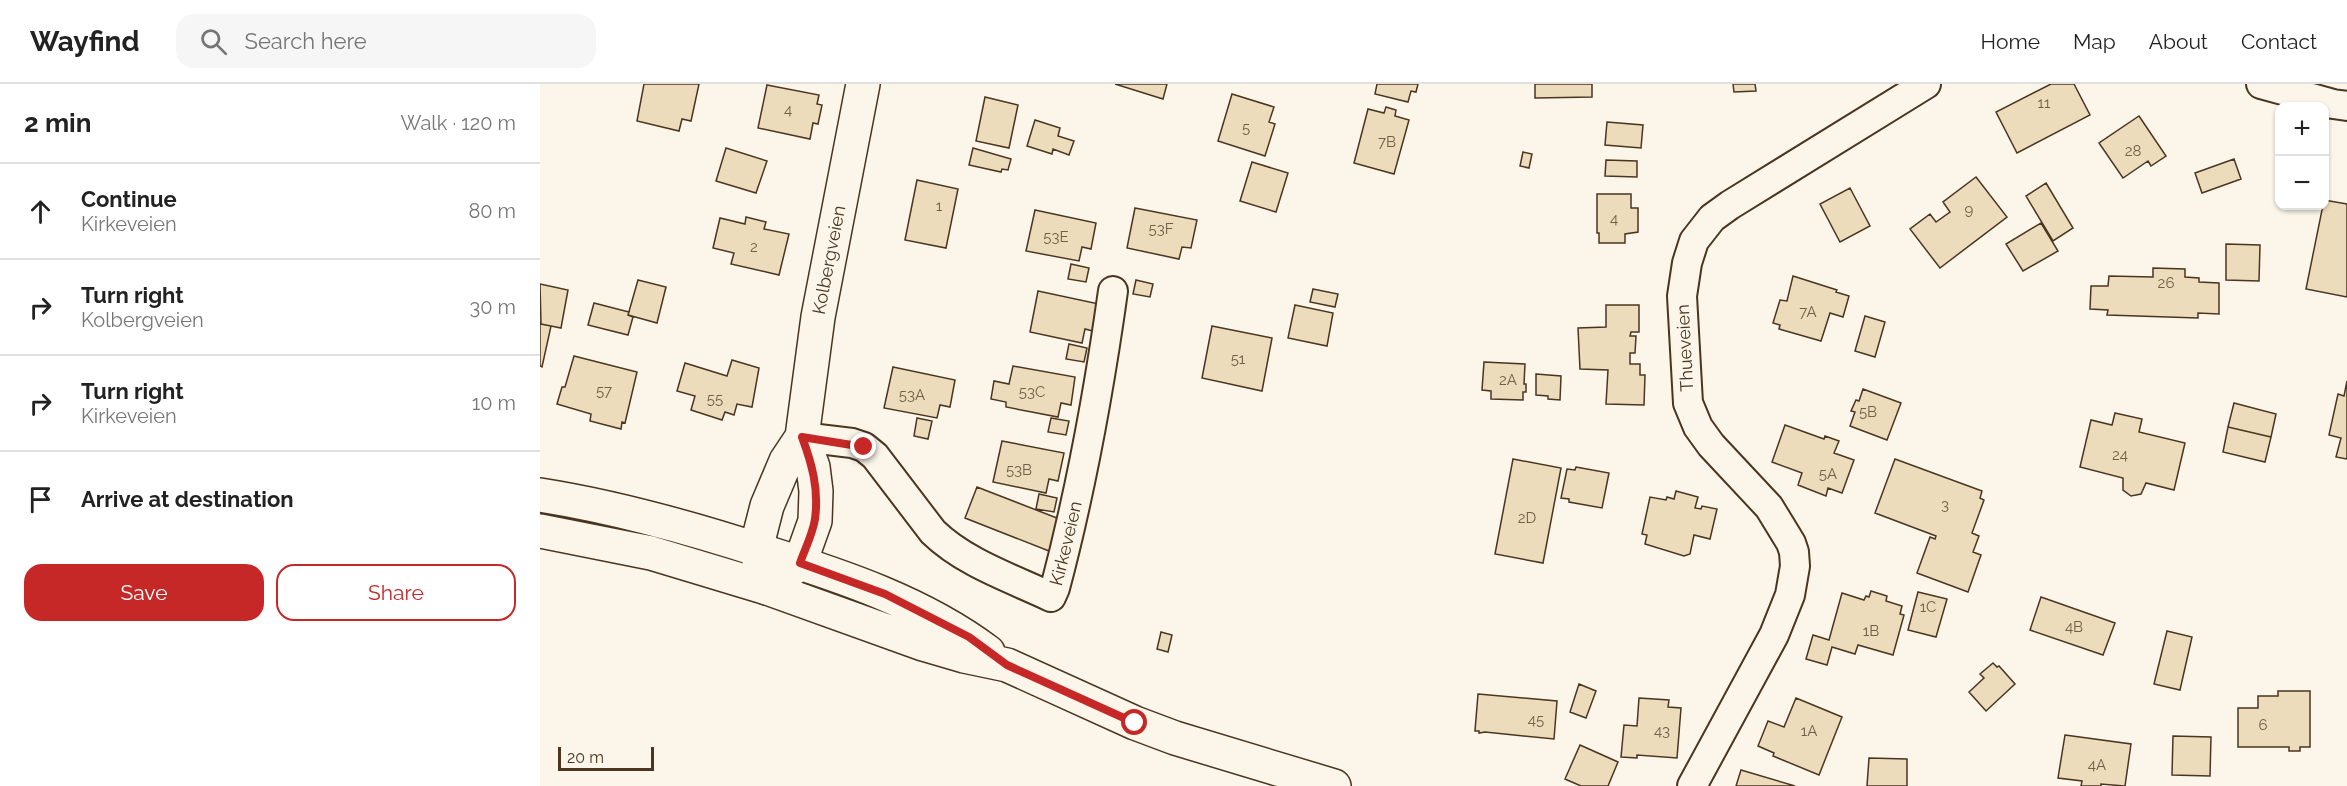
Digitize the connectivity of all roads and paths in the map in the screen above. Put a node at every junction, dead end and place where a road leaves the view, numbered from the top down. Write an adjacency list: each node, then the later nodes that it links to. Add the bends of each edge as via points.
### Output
1 (863, 84): 6 (main road, Kolbergveien, via 818,317)
2 (1926, 84): 14 (street, Thueveien, via 1712,218 1695,241 1687,263 1682,296 1688,402 1698,428 1711,445 1769,507 1791,543 1795,566 1790,595 1774,635)
3 (2261, 84): 4 (street)
4 (2347, 106)
5 (1113, 291): 6 (street, Kirkeveien, via 1073,523 1051,597 943,543 864,447)
6 (802, 437): 9 (main road, Kolbergveien, via 786,461 771,497); 10 (main road, Kolbergveien, via 813,467 816,491 815,521)
7 (540, 495): 9 (main road, via 676,524)
8 (540, 531): 11 (main road, via 651,553)
9 (756, 549): 10 (main road); 11 (main road)
10 (800, 563): 11 (main road); 12 (main road, via 885,594 969,637)
11 (767, 588): 12 (main road, via 923,644)
12 (1007, 665): 13 (main road, via 1175,738)
13 (1334, 786)
14 (1692, 786)

